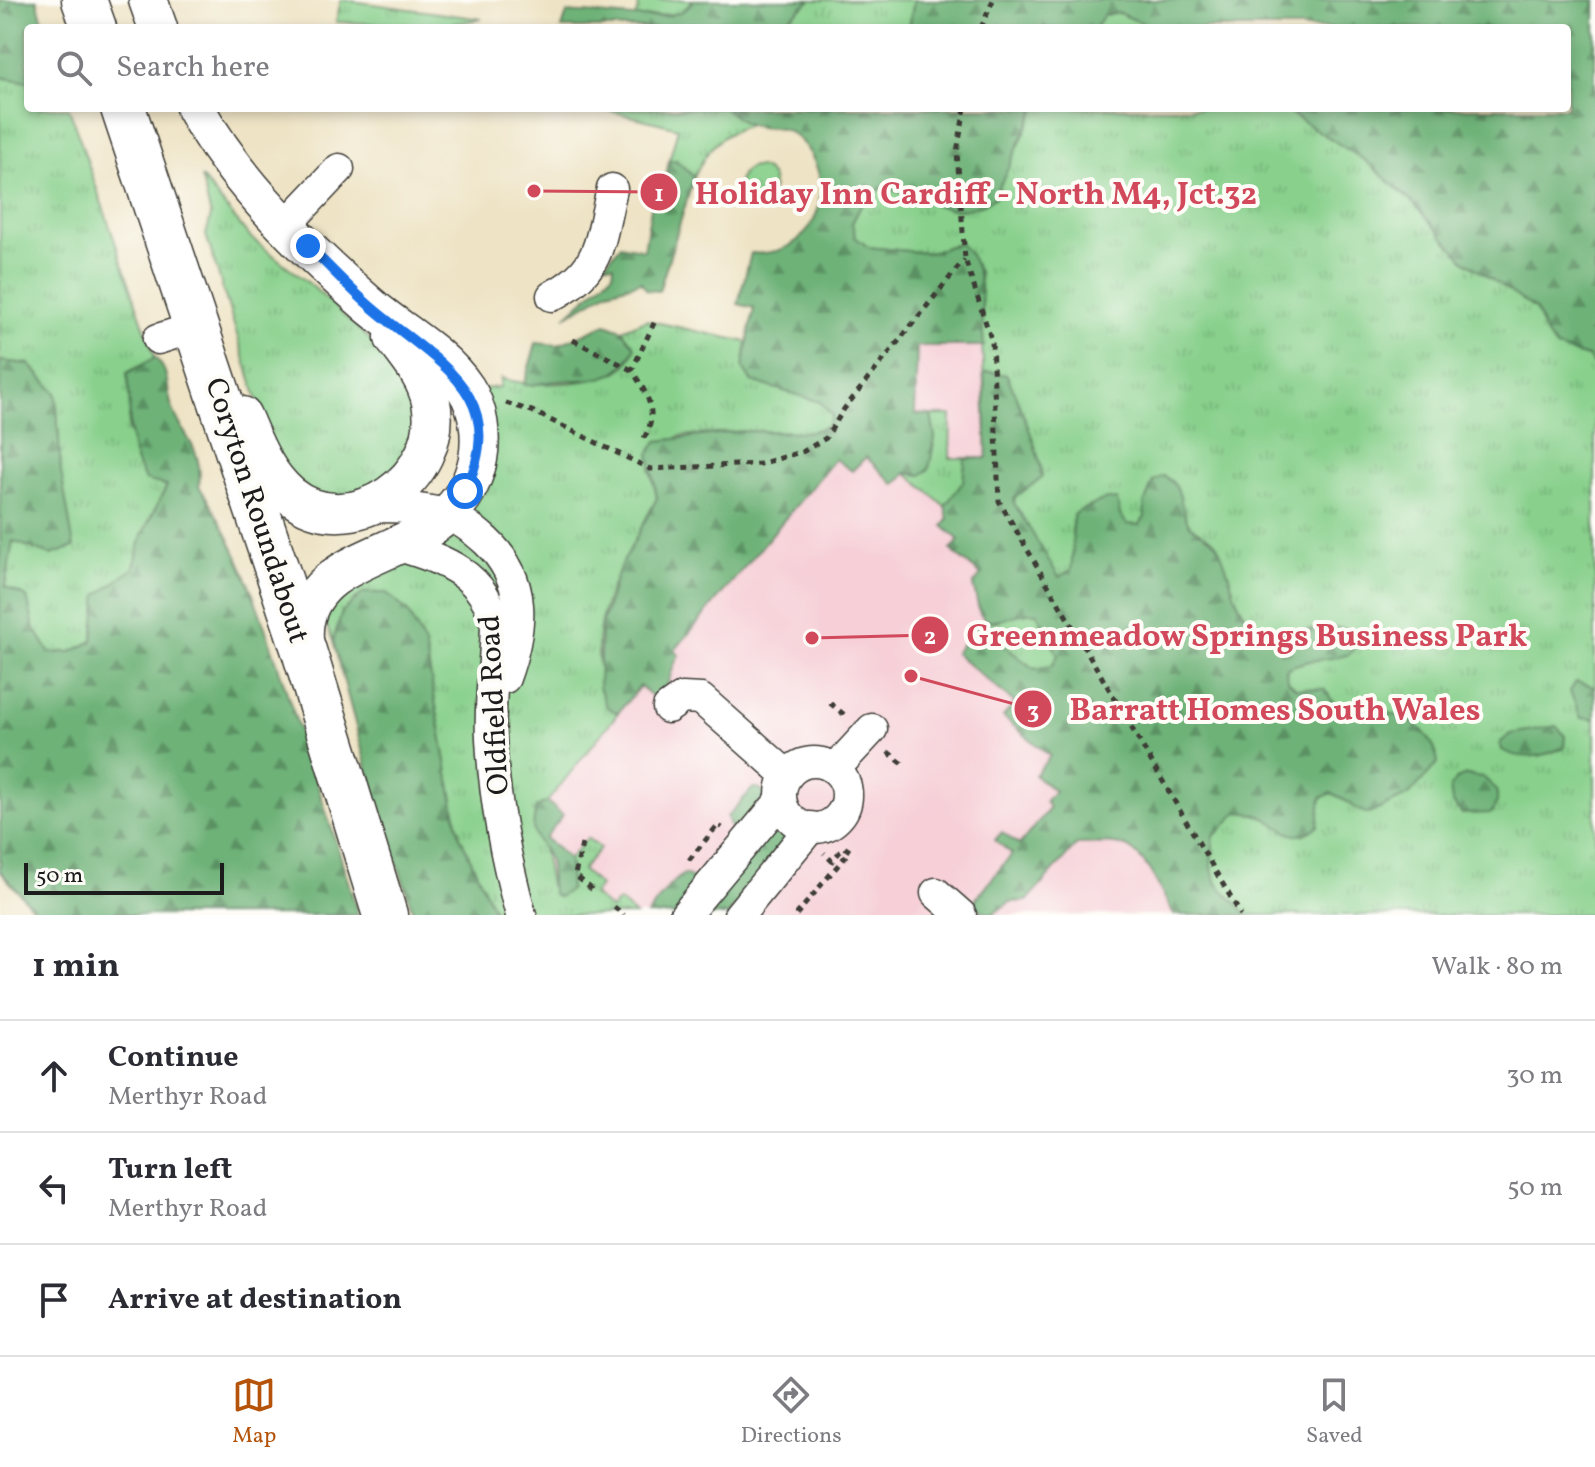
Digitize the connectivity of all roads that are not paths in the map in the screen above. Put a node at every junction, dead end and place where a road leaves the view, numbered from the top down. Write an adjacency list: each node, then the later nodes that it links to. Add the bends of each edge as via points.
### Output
1 (84, 0): 3 (highway)
2 (148, 0): 4 (main road)
3 (93, 24)
4 (157, 24)
5 (124, 112): 12 (highway, Coryton Roundabout)
6 (198, 112): 9 (main road, via 240,177)
7 (339, 169): 9 (street)
8 (612, 189): 10 (street, via 593,264 574,285)
9 (286, 225): 11 (main road)
10 (552, 296)
11 (371, 307): 14 (main road, via 423,379 431,421 411,474); 15 (main road, via 437,356 467,391 479,430 477,462 465,491)
12 (195, 314): 13 (street); 14 (main road, via 271,475 291,496 314,508 335,514); 17 (highway, Coryton Roundabout)
13 (158, 339)
14 (370, 507): 15 (street)
15 (446, 515): 16 (main road); 19 (street, via 463,522 496,551 518,598 517,638)
16 (399, 546): 17 (main road, via 350,566 315,597 305,621); 19 (street, Oldfield Road, via 462,570 485,592 496,626)
17 (304, 651): 25 (highway, Coryton Roundabout)
18 (668, 708): 22 (street, via 705,689)
19 (492, 714): 26 (street, Oldfield Road, via 499,820)
20 (872, 729): 21 (street)
21 (835, 769): 22 (street, via 815,761 795,768); 23 (street, via 846,787 844,810)
22 (784, 788): 23 (street, via 794,821); 27 (street)
23 (808, 832): 28 (street)
24 (936, 893): 29 (street)
25 (385, 915)
26 (521, 915)
27 (685, 915)
28 (739, 915)
29 (961, 915)

